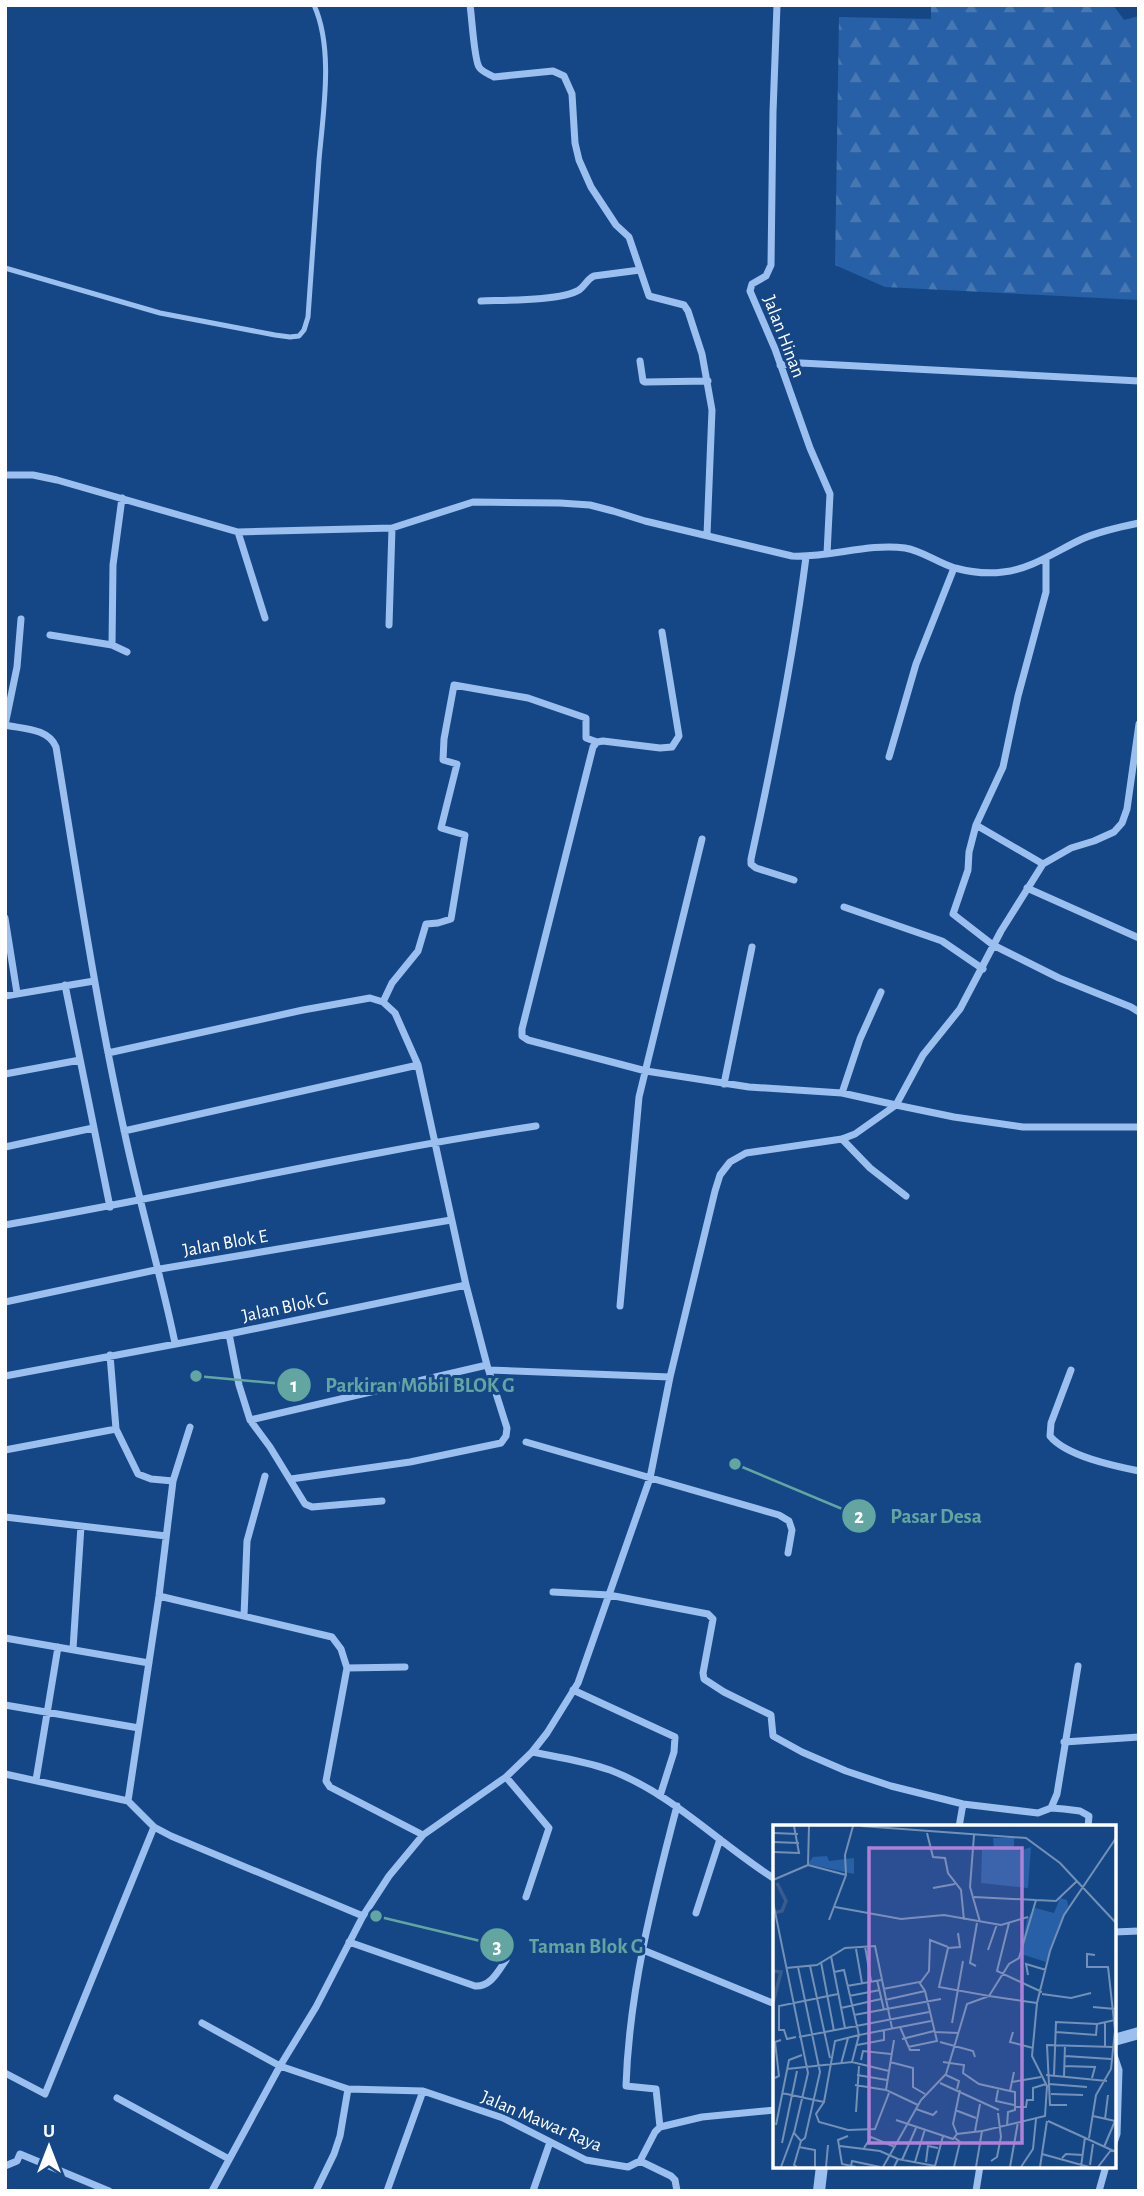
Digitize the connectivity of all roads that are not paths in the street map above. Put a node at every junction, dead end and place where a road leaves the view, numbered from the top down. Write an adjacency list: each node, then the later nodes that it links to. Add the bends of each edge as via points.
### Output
1 (314, 5): 4 (lane, via 325,41 324,97 308,317 299,336 160,313)
2 (470, 5): 5 (street, via 479,67 485,72 494,77 553,71 564,76 572,94 579,160 591,187 629,237)
3 (778, 5): 8 (street, Jalan Hinan, via 771,265 750,291)
4 (5, 268)
5 (640, 270): 6 (street, via 590,277 582,289 567,295); 9 (street, via 649,296 688,311)
6 (481, 301)
7 (640, 360): 9 (street, via 645,382)
8 (780, 365): 10 (street); 17 (street, Jalan Hinan, via 830,494)
9 (708, 381): 16 (street, via 712,411)
10 (1139, 381)
11 (5, 475): 12 (street, via 33,475)
12 (122, 498): 15 (street); 26 (street, via 113,565)
13 (1139, 523): 19 (street, via 1084,538)
14 (392, 528): 15 (street); 16 (street, via 473,502 560,503 590,505); 23 (street)
15 (237, 532): 21 (street)
16 (708, 535): 18 (street)
17 (827, 554): 18 (street); 20 (street, via 907,548)
18 (806, 557): 35 (street, via 776,745 751,859 756,868)
19 (1046, 558): 20 (street, via 1003,572); 32 (street, via 1046,592 1003,767)
20 (954, 568): 31 (street, via 916,664)
21 (265, 618)
22 (21, 619): 29 (street)
23 (389, 625)
24 (662, 632): 30 (street, via 677,741 672,747 660,748)
25 (50, 635): 26 (street)
26 (111, 645): 27 (street)
27 (127, 652)
28 (1139, 724): 34 (street, via 1122,823 1114,832)
29 (5, 725): 43 (street, via 46,733 56,747)
30 (597, 742): 48 (street, via 586,738 586,718 528,698 454,685 443,760 457,764 441,828 465,835 451,919 426,924 418,951); 53 (street, via 523,1036)
31 (889, 757)
32 (976, 825): 34 (street); 40 (street, via 968,870 953,914)
33 (702, 839): 53 (street)
34 (1043, 864): 36 (street)
35 (794, 880)
36 (1027, 888): 39 (street); 40 (street)
37 (844, 907): 42 (street, via 942,941)
38 (5, 918): 46 (street)
39 (1139, 938)
40 (993, 945): 42 (street); 49 (street)
41 (752, 947): 55 (street)
42 (983, 969): 57 (street, via 960,1009 923,1055)
43 (94, 981): 44 (street); 50 (street)
44 (65, 985): 46 (street); 51 (street)
45 (881, 992): 56 (street)
46 (17, 993): 47 (street)
47 (5, 996)
48 (383, 1002): 50 (street, via 370,998 303,1010); 52 (street, via 395,1013)
49 (1139, 1012)
50 (108, 1052): 61 (street)
51 (80, 1060): 54 (street); 60 (street)
52 (418, 1065): 61 (street); 63 (street)
53 (646, 1071): 55 (street); 73 (street, via 635,1128)
54 (5, 1074)
55 (724, 1084): 56 (street)
56 (842, 1093): 57 (street)
57 (896, 1105): 59 (street, via 1023,1127); 62 (street)
58 (536, 1126): 63 (street)
59 (1139, 1127)
60 (93, 1128): 64 (street); 67 (street)
61 (124, 1131): 66 (street)
62 (842, 1139): 65 (street); 80 (street, via 746,1153 720,1175)
63 (436, 1141): 66 (street); 68 (street)
64 (5, 1147)
65 (906, 1196)
66 (140, 1199): 67 (street); 70 (street)
67 (110, 1207): 69 (street)
68 (451, 1220): 70 (street, Jalan Blok E); 71 (street)
69 (5, 1225)
70 (160, 1269): 72 (street, Jalan Blok E); 75 (street)
71 (466, 1285): 74 (street, Jalan Blok G); 77 (street)
72 (5, 1302)
73 (620, 1306)
74 (229, 1334): 75 (street, Jalan Blok G); 81 (street)
75 (175, 1343): 76 (street, Jalan Blok G)
76 (110, 1355): 79 (street, Jalan Blok G); 83 (street)
77 (488, 1368): 80 (street); 81 (street); 89 (street, via 507,1428 501,1443)
78 (1071, 1370): 86 (street, via 1049,1436 1098,1461)
79 (5, 1377)
80 (670, 1377): 88 (street)
81 (250, 1420): 89 (street)
82 (190, 1427): 90 (street)
83 (116, 1429): 85 (street); 90 (street, via 138,1474)
84 (526, 1442): 88 (street)
85 (5, 1450)
86 (1139, 1471)
87 (265, 1476): 99 (street, via 247,1541)
88 (650, 1478): 95 (street, via 779,1515 789,1521 792,1530); 97 (street)
89 (291, 1479): 91 (street, via 308,1506)
90 (173, 1481): 94 (street)
91 (382, 1501)
92 (5, 1517): 93 (street)
93 (81, 1526): 94 (street); 102 (street)
94 (166, 1536): 98 (street)
95 (788, 1553)
96 (553, 1592): 97 (street)
97 (609, 1595): 107 (street); 119 (street, via 708,1614 713,1619 704,1679 771,1715 773,1736 784,1744 879,1782)
98 (159, 1596): 99 (street); 103 (street)
99 (244, 1616): 106 (street, via 332,1637)
100 (5, 1637): 101 (street)
101 (58, 1647): 102 (street); 109 (street)
102 (73, 1648): 103 (street)
103 (149, 1663): 110 (street)
104 (1078, 1666): 112 (street)
105 (405, 1667): 106 (street)
106 (347, 1668): 125 (street, via 326,1781)
107 (573, 1690): 113 (street); 117 (street, via 674,1735 674,1752)
108 (5, 1704): 109 (street)
109 (48, 1712): 110 (street); 116 (street)
110 (139, 1728): 118 (street)
111 (1139, 1737): 112 (street)
112 (1065, 1742): 121 (street)
113 (532, 1752): 115 (street); 117 (street, via 609,1770)
114 (5, 1774): 116 (street)
115 (506, 1777): 125 (street); 128 (street, via 549,1828)
116 (36, 1780): 118 (street)
117 (660, 1796): 120 (street)
118 (128, 1801): 124 (street)
119 (963, 1804): 121 (street, via 1038,1812); 122 (street)
120 (677, 1806): 126 (street); 134 (street)
121 (1051, 1808): 123 (street, via 1080,1811 1089,1816)
122 (960, 1825)
123 (1088, 1825)
124 (154, 1827): 130 (street); 142 (street, via 45,2094)
125 (423, 1835): 130 (street)
126 (720, 1839): 127 (street); 129 (street)
127 (773, 1878)
128 (526, 1897)
129 (696, 1913)
130 (363, 1916): 133 (street)
131 (1139, 1931): 132 (street)
132 (1116, 1932)
133 (349, 1942): 135 (street, via 475,1986 491,1981); 141 (street)
134 (643, 1950): 136 (street); 147 (street, via 626,2086 656,2089)
135 (506, 1960)
136 (773, 2003)
137 (202, 2023): 141 (street, Jalan Mawar Raya)
138 (1139, 2033): 139 (street)
139 (1116, 2039)
140 (1116, 2061): 148 (street)
141 (281, 2066): 143 (street, Jalan Mawar Raya); 150 (street)
142 (5, 2073)
143 (348, 2089): 144 (street, Jalan Mawar Raya); 158 (street, via 340,2136)
144 (423, 2091): 149 (street, Jalan Mawar Raya, via 503,2118); 159 (street)
145 (117, 2098): 150 (street)
146 (773, 2109): 147 (street)
147 (660, 2127): 151 (street)
148 (1116, 2137)
149 (550, 2142): 151 (street, Jalan Mawar Raya, via 586,2160 628,2167); 160 (street)
150 (229, 2159): 157 (street)
151 (640, 2161): 161 (street, via 671,2176)
152 (5, 2166): 156 (street, via 17,2161 20,2154)
153 (822, 2168): 162 (street)
154 (980, 2168): 163 (street)
155 (1106, 2168): 164 (street)
156 (109, 2191)
157 (212, 2191)
158 (316, 2191)
159 (387, 2191)
160 (533, 2191)
161 (677, 2191)
162 (819, 2191)
163 (976, 2191)
164 (1099, 2191)

